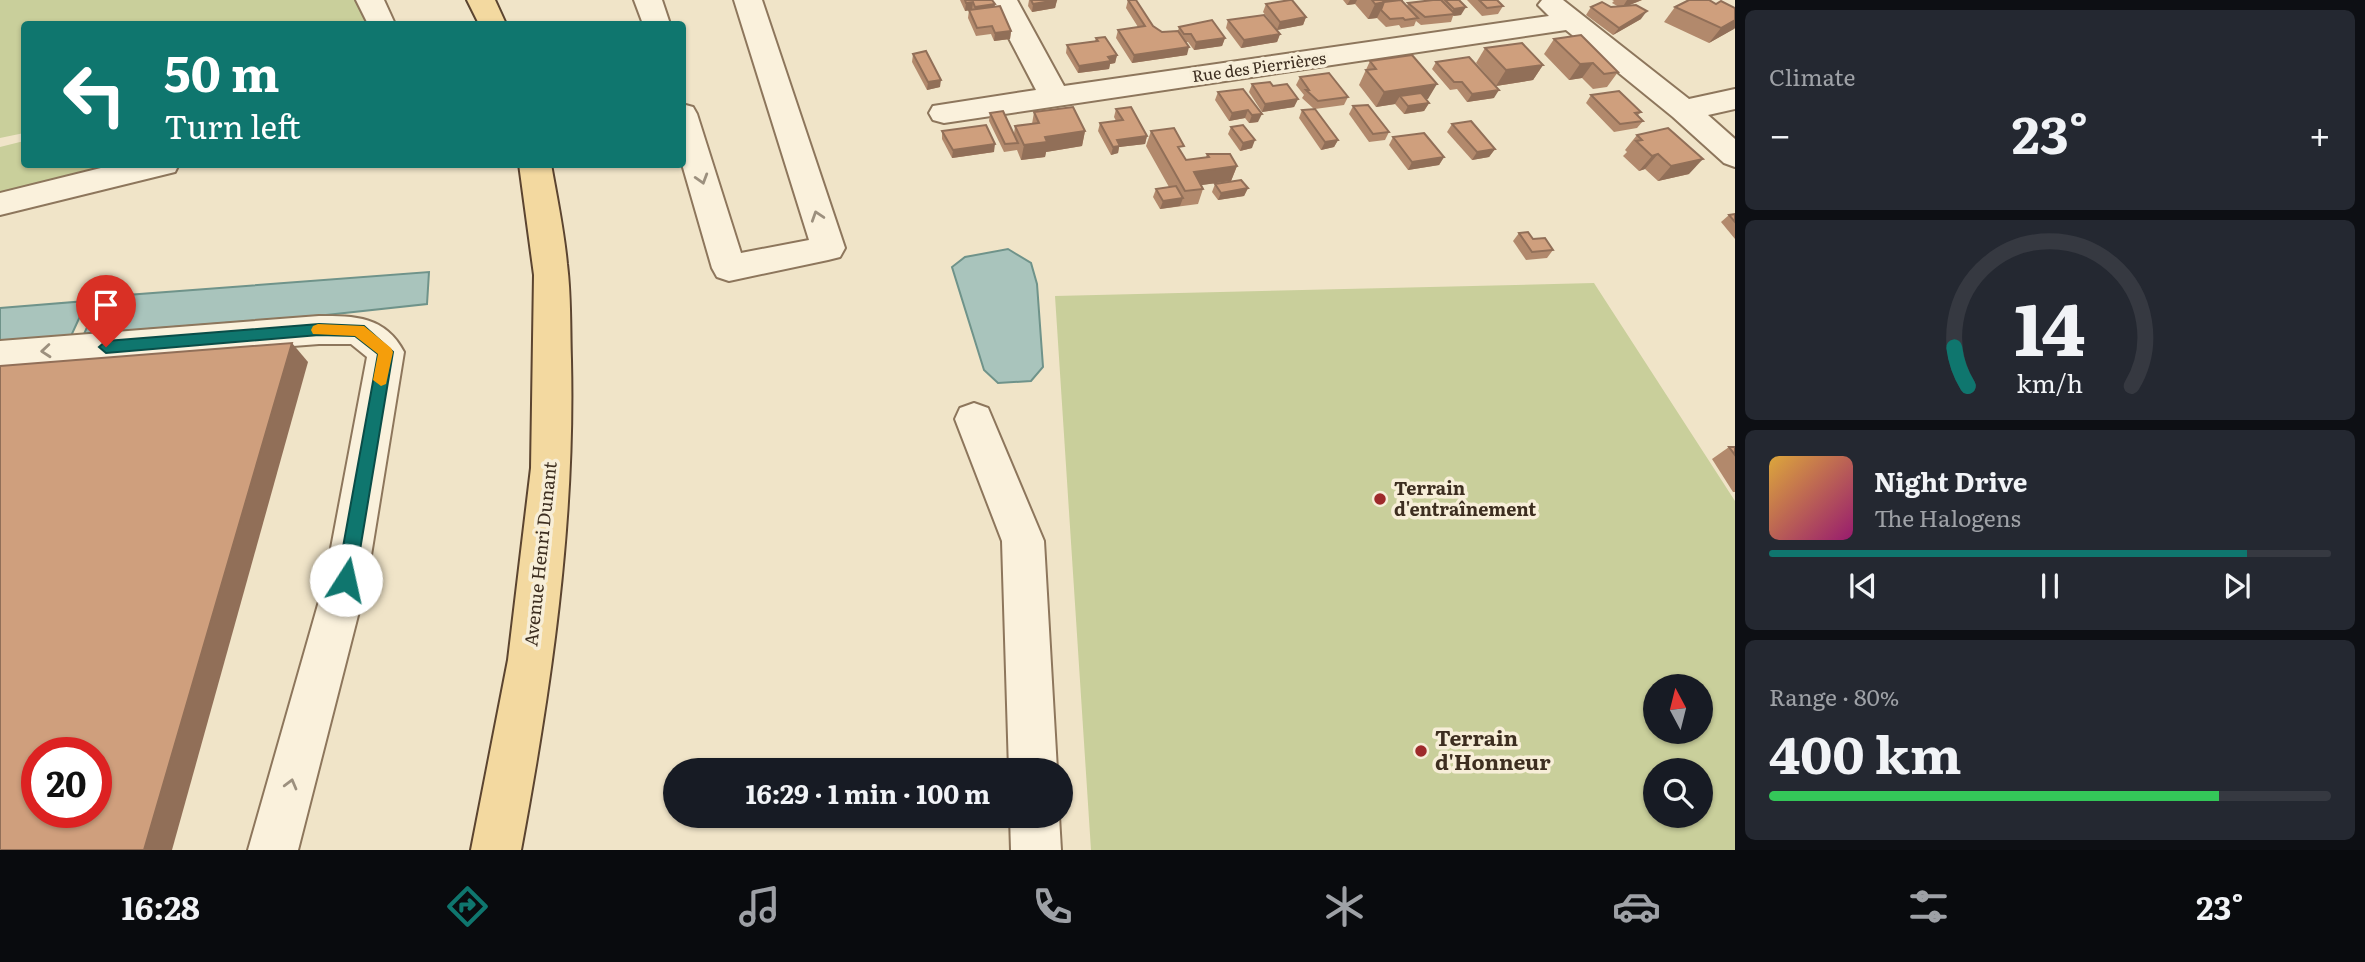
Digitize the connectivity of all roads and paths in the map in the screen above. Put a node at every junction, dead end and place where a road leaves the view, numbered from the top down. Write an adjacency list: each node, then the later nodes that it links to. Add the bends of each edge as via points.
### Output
1 (370, 0): 7 (street)
2 (481, 0): 8 (main road)
3 (648, 0): 9 (street)
4 (748, 0): 15 (street, one-way to 4, via 729,268 828,248)
5 (1003, 0): 11 (street)
6 (1544, 0): 10 (street)
7 (380, 21)
8 (491, 21)
9 (655, 21)
10 (1573, 21): 11 (street, Rue des Pierrières); 13 (street)
11 (1055, 97): 14 (street, Rue des Pierrières)
12 (1735, 99): 13 (street)
13 (1684, 110): 16 (street)
14 (944, 113)
15 (686, 127)
16 (1735, 156)
17 (148, 168): 19 (street)
18 (536, 168): 25 (main road, Avenue Henri Dunant, via 550,256 551,478 540,594)
19 (0, 204)
20 (0, 355): 24 (street, one-way to 20, via 346,580 386,352 359,330 319,330)
21 (974, 419): 22 (street, via 1023,541)
22 (1032, 758)
23 (1035, 828): 26 (street)
24 (273, 850)
25 (496, 850)
26 (1036, 850)

